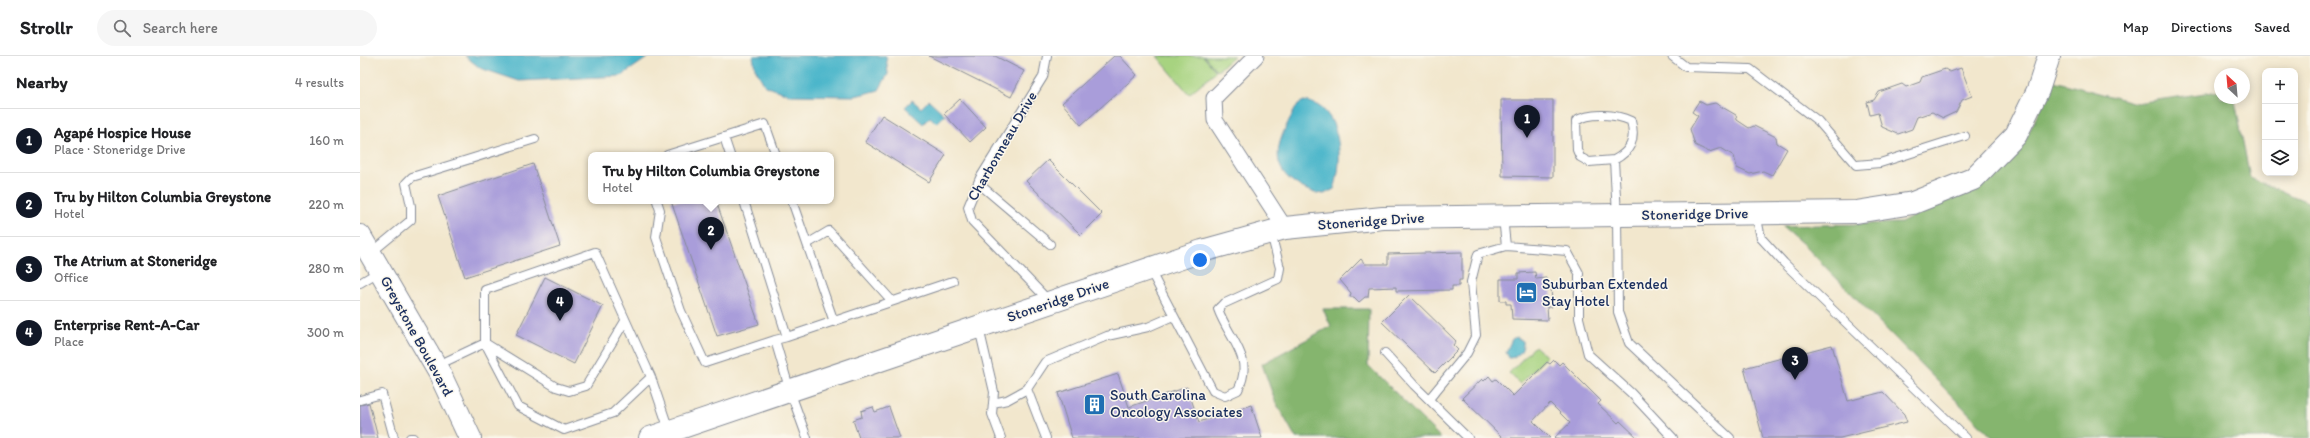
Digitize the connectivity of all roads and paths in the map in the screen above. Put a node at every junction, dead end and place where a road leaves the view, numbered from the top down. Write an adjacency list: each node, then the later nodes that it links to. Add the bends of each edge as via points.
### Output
1 (1047, 56): 12 (lane, Charbonneau Drive, via 1043,77)
2 (1256, 56): 19 (street, via 1214,98 1215,120)
3 (1672, 56): 5 (lane, via 1686,67 1750,69 1818,121 1856,165 1880,163)
4 (2049, 56): 16 (street, Stoneridge Drive, via 2038,90 2016,135 1973,179 1913,203 1863,211)
5 (1965, 136)
6 (724, 137): 8 (lane); 9 (lane); 10 (lane, via 765,124)
7 (535, 139): 23 (lane, via 412,177 406,183 411,220)
8 (676, 152)
9 (729, 152)
10 (775, 152)
11 (1614, 160): 11 (lane, via 1625,154 1632,144 1634,133 1631,121 1605,115 1582,117 1576,121 1577,150 1580,158 1589,162); 17 (lane)
12 (978, 183): 21 (lane); 28 (lane, Charbonneau Drive, via 968,207 972,221)
13 (658, 204): 34 (lane, via 660,210 656,237 681,311 705,363)
14 (745, 204): 33 (lane)
15 (793, 204): 20 (lane)
16 (1756, 213): 17 (street, Stoneridge Drive); 55 (lane, via 1761,238 1784,264)
17 (1617, 215): 18 (street, Stoneridge Drive); 54 (lane, via 1618,312 1629,343)
18 (1503, 216): 19 (street, Stoneridge Drive, via 1382,218); 22 (lane)
19 (1278, 231): 24 (street, Stoneridge Drive); 29 (lane, via 1278,279 1223,304 1218,310 1244,361 1245,377 1238,390 1225,396 1214,391)
20 (807, 244): 27 (lane, via 829,231); 31 (lane)
21 (1050, 244)
22 (1506, 246): 41 (lane, via 1478,254 1472,282 1476,335 1467,353); 53 (lane, via 1568,251 1579,273 1579,318 1588,354 1631,393)
23 (370, 253): 26 (lane); 37 (street, Greystone Boulevard)
24 (1149, 269): 28 (street, Stoneridge Drive); 29 (lane)
25 (953, 281): 27 (lane)
26 (360, 283)
27 (892, 301): 31 (lane)
28 (1051, 302): 32 (street, Stoneridge Drive)
29 (1172, 316): 39 (lane, via 1148,327 1107,336 1045,362)
30 (626, 321): 35 (lane, via 586,386 569,391 556,387); 35 (lane, via 595,252 485,290); 38 (lane)
31 (834, 322): 33 (lane)
32 (979, 327): 40 (street, Stoneridge Drive); 43 (lane, via 994,392)
33 (787, 337): 34 (lane)
34 (775, 340): 40 (lane)
35 (485, 343): 37 (lane); 38 (lane, via 518,406 564,430 613,413)
36 (1385, 352): 41 (lane)
37 (436, 367): 48 (street, Greystone Boulevard)
38 (651, 377): 44 (lane)
39 (1027, 389): 43 (lane, via 1007,400); 51 (lane)
40 (790, 391): 44 (street, Stoneridge Drive); 49 (lane)
41 (1429, 399): 52 (lane)
42 (360, 400): 45 (lane, via 382,394)
43 (993, 403): 50 (lane, via 992,414)
44 (660, 435)
45 (394, 438)
46 (410, 438): 47 (lane)
47 (414, 438)
48 (470, 438)
49 (807, 438)
50 (1001, 438)
51 (1046, 438)
52 (1468, 438)
53 (1673, 438)
54 (1730, 438)
55 (1966, 438)

